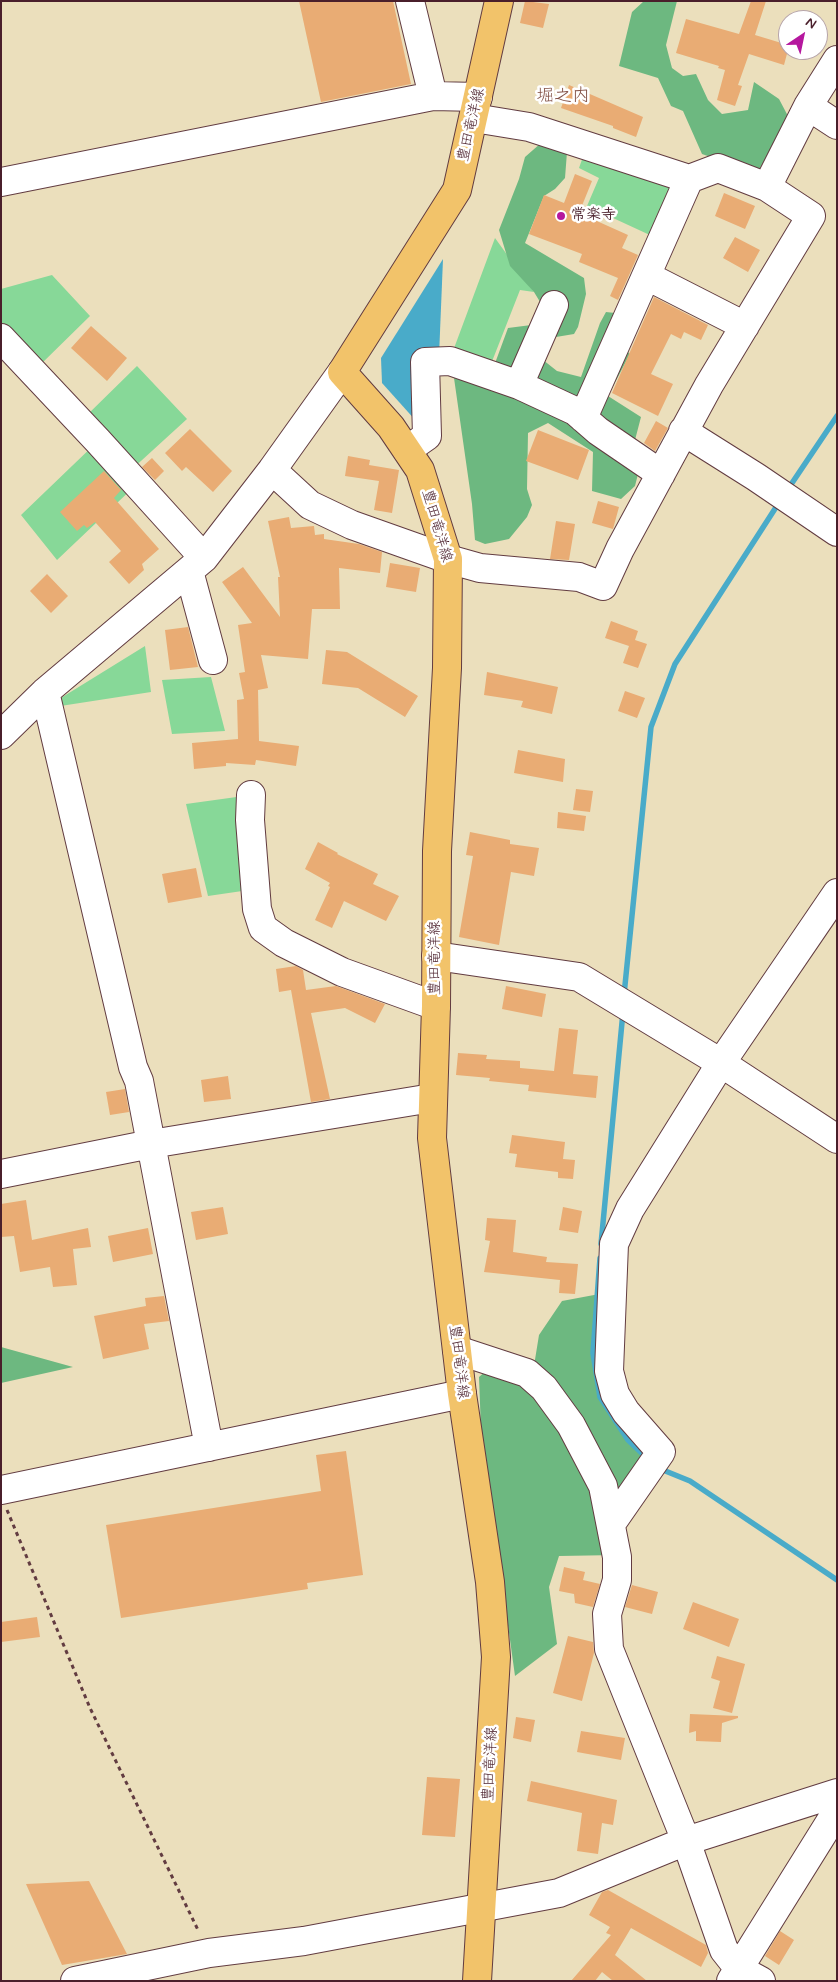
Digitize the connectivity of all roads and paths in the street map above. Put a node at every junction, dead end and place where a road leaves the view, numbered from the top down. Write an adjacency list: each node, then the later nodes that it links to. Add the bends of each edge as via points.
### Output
1 (410, 1): 4 (street)
2 (499, 1): 6 (main road, 豊田竜洋線)
3 (837, 60): 5 (street)
4 (433, 96): 6 (street); 9 (street)
5 (808, 106): 7 (street); 10 (street)
6 (476, 108): 8 (street); 15 (main road, 豊田竜洋線, via 457,190)
7 (837, 125)
8 (689, 179): 10 (street, via 718,168); 11 (street)
9 (1, 182)
10 (767, 187): 13 (street, via 811,216)
11 (647, 276): 13 (street); 17 (street)
12 (554, 305): 16 (street)
13 (744, 326): 18 (street)
14 (1, 338): 24 (street, via 98,441)
15 (342, 372): 19 (main road, 豊田竜洋線, via 392,427); 20 (street)
16 (520, 385): 17 (street); 19 (street, via 450,361 425,362 427,436)
17 (583, 418): 21 (street)
18 (683, 432): 21 (street); 22 (street)
19 (407, 450): 23 (main road, 豊田竜洋線, via 420,470)
20 (272, 470): 23 (street, via 310,505 352,525); 24 (street)
21 (662, 474): 23 (street, via 620,548 603,586 579,577 480,568)
22 (837, 532)
23 (448, 559): 30 (main road, 豊田竜洋線)
24 (196, 565): 25 (street); 26 (street)
25 (213, 660)
26 (45, 692): 27 (street); 35 (street, via 139,1081)
27 (1, 735)
28 (251, 795): 31 (street, via 257,909 263,928 284,943 342,972)
29 (837, 893): 32 (street)
30 (436, 956): 31 (main road, 豊田竜洋線); 32 (street, via 579,978)
31 (436, 1006): 33 (main road, 豊田竜洋線)
32 (721, 1063): 34 (street); 41 (street, via 630,1209 614,1244 609,1371 615,1394 626,1412 661,1452)
33 (432, 1098): 35 (street); 37 (main road, 豊田竜洋線, via 436,1183)
34 (837, 1140)
35 (151, 1144): 36 (street); 39 (street)
36 (1, 1174)
37 (457, 1350): 38 (main road, 豊田竜洋線); 41 (street, via 527,1373 544,1388 571,1425 603,1486)
38 (462, 1394): 39 (street); 45 (main road, 豊田竜洋線, via 490,1582 496,1657)
39 (209, 1447): 40 (street)
40 (3, 1498): 46 (path, via 90,1708)
41 (611, 1524): 44 (street, via 617,1580 607,1614 608,1649)
42 (837, 1793): 44 (street)
43 (837, 1811): 47 (street)
44 (686, 1841): 45 (street, via 559,1893); 47 (street, via 724,1950)
45 (482, 1906): 46 (street, via 304,1941); 49 (main road, 豊田竜洋線)
46 (209, 1953): 48 (street)
47 (744, 1977)
48 (74, 1981)
49 (477, 1981)

